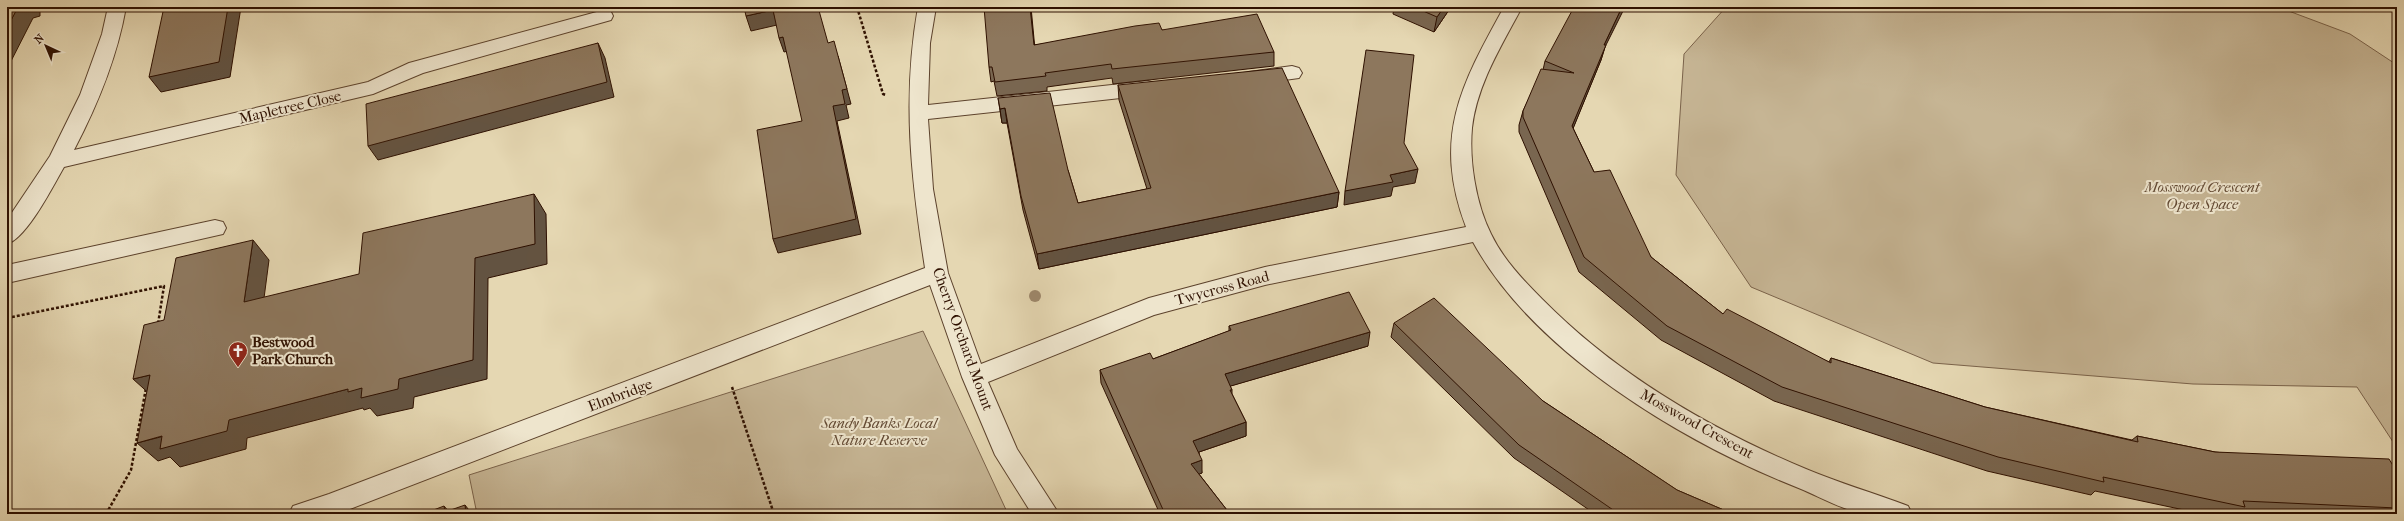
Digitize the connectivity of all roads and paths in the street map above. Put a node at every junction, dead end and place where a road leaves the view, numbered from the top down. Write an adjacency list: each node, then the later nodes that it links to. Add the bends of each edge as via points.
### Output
1 (117, 7): 10 (street, via 108,50 90,96)
2 (857, 7): 9 (path, via 883,94)
3 (927, 7): 9 (street, Cherry Orchard Mount, via 921,43)
4 (1513, 7): 12 (street, Mosswood Crescent, via 1474,81 1462,128 1466,186)
5 (604, 16): 10 (street, Mapletree Close, via 416,68 373,87)
6 (1292, 73): 7 (street)
7 (1238, 78)
8 (1169, 86): 9 (street)
9 (918, 113): 14 (street, Cherry Orchard Mount, via 923,189)
10 (57, 161): 13 (street, via 19,222)
11 (215, 228): 15 (street)
12 (1480, 233): 19 (street, Twycross Road, via 1265,276 1149,307); 25 (street, Mosswood Crescent, via 1506,274 1545,319 1604,370 1667,411 1782,470 1860,502)
13 (7, 236)
14 (937, 273): 18 (street, Elmbridge); 19 (street, Cherry Orchard Mount)
15 (7, 274)
16 (7, 318): 17 (path, via 164,286)
17 (156, 332)
18 (722, 356): 22 (street, Elmbridge); 23 (path)
19 (974, 377): 24 (street, Cherry Orchard Mount, via 1007,455)
20 (146, 386): 21 (path, via 131,470)
21 (106, 514)
22 (302, 514)
23 (774, 514)
24 (1046, 514)
25 (1899, 514)

